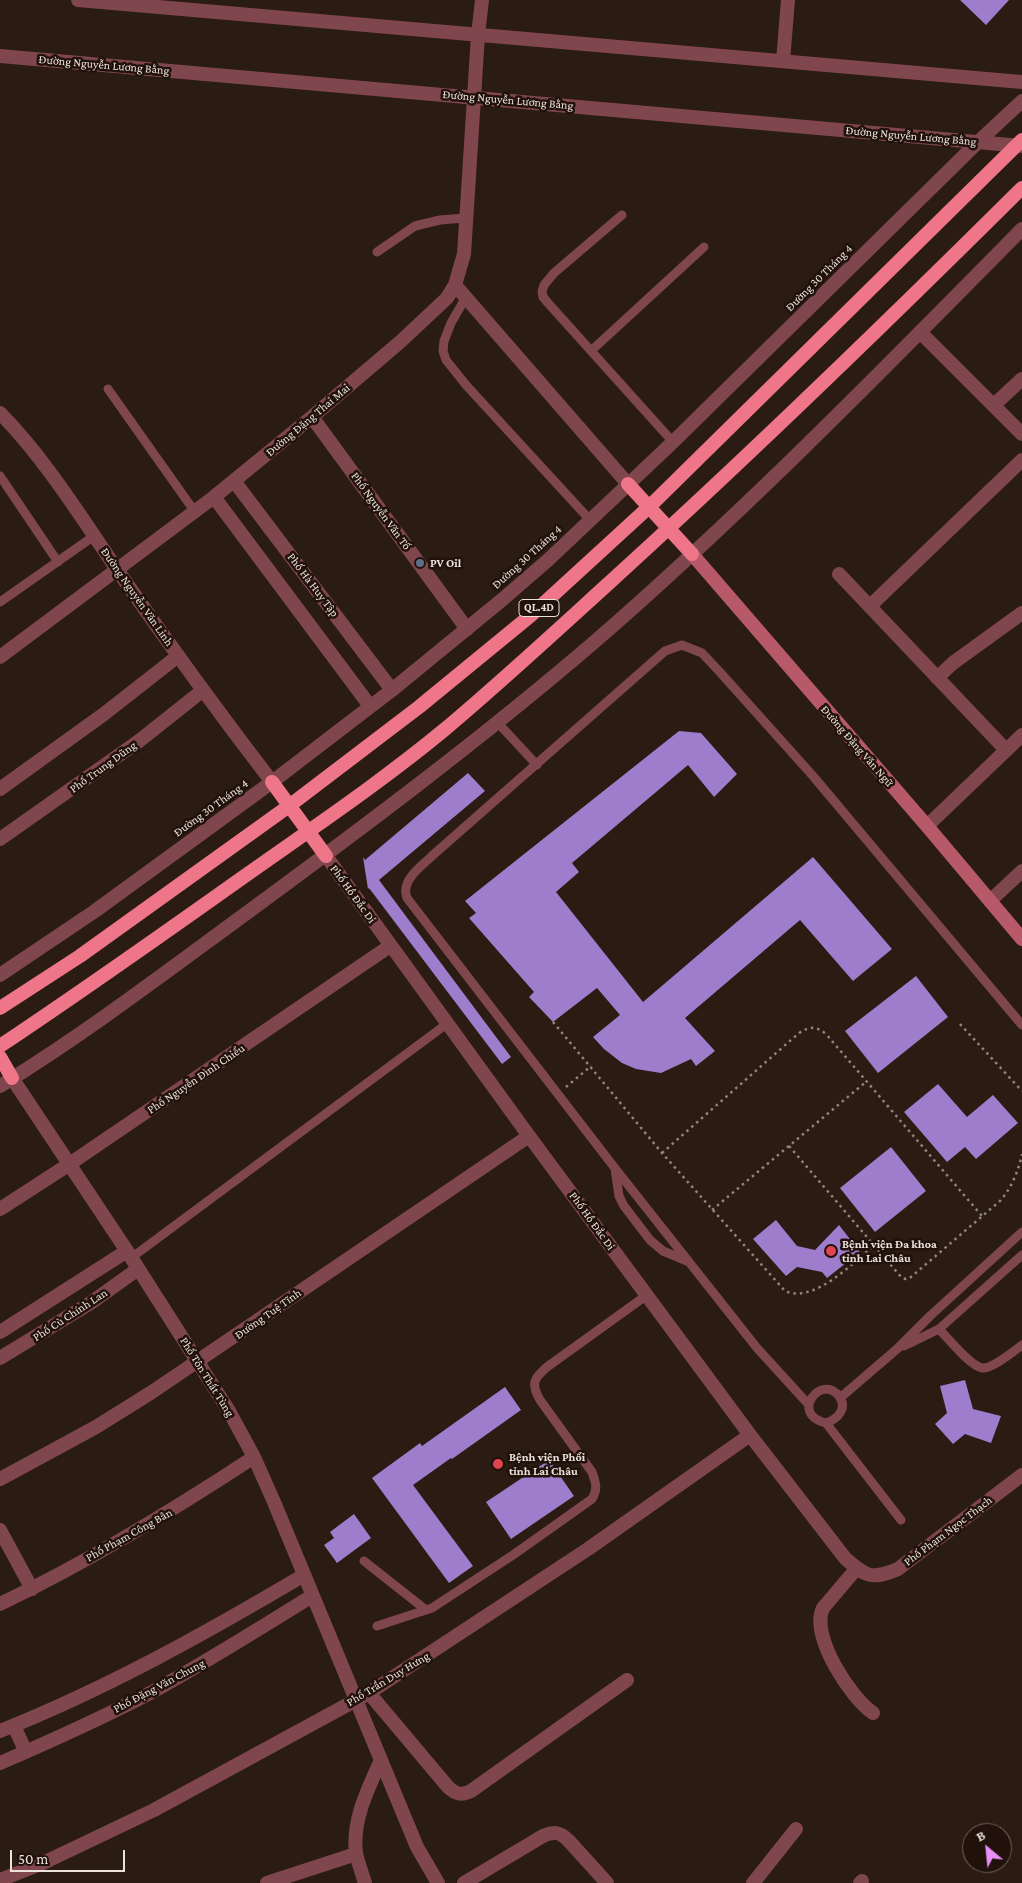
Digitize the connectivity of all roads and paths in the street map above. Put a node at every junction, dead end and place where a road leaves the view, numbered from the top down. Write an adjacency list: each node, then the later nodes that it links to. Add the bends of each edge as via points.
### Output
1 (78, 0): 4 (street)
2 (482, 0): 4 (street, Đường Đặng Thai Mai)
3 (788, 0): 6 (street)
4 (478, 35): 6 (street); 8 (street, Đường Đặng Thai Mai)
5 (0, 56): 8 (street, Đường Nguyễn Lương Bằng)
6 (783, 61): 7 (street)
7 (1022, 82)
8 (474, 97): 10 (street, Đường Nguyễn Lương Bằng); 14 (street, Đường Đặng Thai Mai)
9 (1022, 102): 10 (street, Đường 30 Tháng 4 / QL.4D)
10 (978, 142): 11 (street, Đường Nguyễn Lương Bằng); 28 (street, Đường 30 Tháng 4 / QL.4D)
11 (1020, 143): 34 (highway, QL.4D)
12 (1022, 188): 37 (highway, QL.4D, via 811,395)
13 (622, 215): 21 (lane, via 554,273 542,292 548,303)
14 (465, 218): 17 (lane, via 414,226); 18 (street, Đường Đặng Thai Mai, via 464,254)
15 (1022, 229): 20 (street)
16 (704, 247): 21 (lane)
17 (377, 252)
18 (455, 285): 19 (street); 26 (street, Đường Đặng Thai Mai, via 427,318)
19 (466, 297): 32 (street); 36 (lane, via 444,340 446,360)
20 (920, 332): 24 (street); 39 (street)
21 (592, 350): 28 (lane)
22 (1022, 379): 24 (street)
23 (108, 389): 35 (lane)
24 (994, 405): 27 (street)
25 (0, 413): 38 (street, Đường Nguyễn Văn Linh, via 30,447)
26 (312, 417): 31 (street, Đường Đặng Thai Mai); 46 (street, Phố Nguyễn Văn Tố)
27 (1022, 434)
28 (673, 442): 32 (street, Đường 30 Tháng 4 / QL.4D)
29 (1022, 460): 44 (street)
30 (0, 476): 40 (lane)
31 (234, 481): 33 (street, Đường Đặng Thai Mai); 50 (street, Phố Hà Huy Tập)
32 (628, 484): 34 (highway); 36 (street, Đường 30 Tháng 4 / QL.4D)
33 (214, 497): 35 (street, Đường Đặng Thai Mai); 52 (street)
34 (649, 507): 37 (highway); 59 (highway, QL.4D, via 509,634)
35 (194, 512): 41 (street, Đường Đặng Thai Mai)
36 (590, 520): 46 (street, Đường 30 Tháng 4 / QL.4D)
37 (669, 528): 39 (highway); 61 (highway, QL.4D, via 441,732)
38 (94, 536): 40 (lane); 41 (street, Đường Nguyễn Văn Linh)
39 (692, 554): 53 (street); 60 (main road, Đường Đặng Văn Ngữ)
40 (58, 562): 43 (lane)
41 (117, 570): 47 (street, Đường Nguyễn Văn Linh); 48 (street, Đường Đặng Thai Mai)
42 (839, 574): 44 (street)
43 (0, 602)
44 (870, 606): 49 (street)
45 (1022, 613): 49 (street)
46 (467, 629): 50 (street, Đường 30 Tháng 4 / QL.4D)
47 (178, 656): 51 (street, Đường Nguyễn Văn Linh); 58 (street)
48 (0, 657)
49 (937, 678): 55 (street)
50 (392, 690): 52 (street, Đường 30 Tháng 4 / QL.4D)
51 (202, 691): 57 (street, Đường Nguyễn Văn Linh); 62 (street, Phố Trung Dũng, via 139,741)
52 (370, 706): 57 (street, Đường 30 Tháng 4 / QL.4D)
53 (497, 722): 56 (lane); 63 (street)
54 (1022, 735): 55 (street)
55 (1006, 750): 60 (street)
56 (537, 765): 73 (lane, via 665,650 682,645 702,653 819,784); 81 (lane, via 433,855 412,876 404,891)
57 (272, 782): 59 (highway); 68 (street, Đường 30 Tháng 4 / QL.4D, via 95,911)
58 (0, 789)
59 (289, 806): 61 (highway); 69 (highway, QL.4D, via 80,956)
60 (927, 826): 65 (main road, Đường Đặng Văn Ngữ)
61 (308, 831): 63 (highway); 74 (highway, QL.4D)
62 (0, 839)
63 (326, 856): 67 (street, Phố Hồ Đắc Di); 77 (street, via 163,976)
64 (1022, 870): 65 (street)
65 (990, 901): 66 (main road, Đường Đặng Văn Ngữ)
66 (1022, 939)
67 (390, 946): 71 (street, Phố Hồ Đắc Di); 86 (street, Phố Nguyễn Đình Chiểu)
68 (0, 975)
69 (0, 1008)
70 (553, 1022): 76 (path)
71 (448, 1023): 82 (street, Phố Hồ Đắc Di); 94 (lane)
72 (960, 1024): 80 (path)
73 (1022, 1025)
74 (0, 1046)
75 (0, 1057): 77 (highway)
76 (591, 1066): 81 (path); 84 (path)
77 (12, 1078): 79 (street); 86 (street, Phố Tôn Thất Tùng)
78 (867, 1081): 83 (path); 84 (path, via 826,1034 811,1027 799,1033); 90 (path)
79 (0, 1086)
80 (1022, 1091)
81 (557, 1094): 87 (lane)
82 (529, 1136): 96 (street, Phố Hồ Đắc Di); 102 (street, Đường Tuệ Tĩnh)
83 (789, 1146): 89 (path); 92 (path)
84 (662, 1153): 89 (path)
85 (1022, 1154): 90 (path, via 1009,1190)
86 (68, 1165): 88 (street, Phố Nguyễn Đình Chiểu); 94 (street, Phố Tôn Thất Tùng)
87 (614, 1167): 95 (lane); 95 (lane, via 619,1196 650,1240 663,1251)
88 (0, 1209)
89 (712, 1210): 92 (path, via 785,1291 793,1294 813,1292)
90 (982, 1216): 92 (path, via 906,1279)
91 (1022, 1232): 100 (lane)
92 (874, 1246)
93 (1022, 1255): 97 (lane)
94 (132, 1259): 98 (street, Phố Cù Chính Lan); 101 (street, Phố Cù Chính Lan, via 92,1302); 102 (street, Phố Tôn Thất Tùng)
95 (690, 1262): 104 (lane, via 757,1348)
96 (647, 1295): 106 (street, Phố Hồ Đắc Di); 119 (lane, via 547,1367 534,1382 534,1390 540,1400 592,1472 596,1483 592,1499)
97 (939, 1329): 99 (lane, via 972,1362 983,1368); 100 (lane)
98 (0, 1332)
99 (1022, 1345)
100 (897, 1349): 103 (lane)
101 (0, 1358)
102 (198, 1363): 107 (street, Phố Tôn Thất Tùng); 109 (street, Đường Tuệ Tĩnh, via 96,1427)
103 (840, 1398): 104 (lane, via 826,1389 811,1397); 105 (lane, via 840,1414)
104 (808, 1405): 105 (lane, via 817,1421)
105 (826, 1423): 110 (lane)
106 (750, 1435): 113 (street, Phố Hồ Đắc Di); 122 (street, Phố Trần Duy Hưng, via 588,1549)
107 (254, 1458): 114 (street, Phố Tôn Thất Tùng); 116 (street, Phố Phạm Công Bân, via 180,1506)
108 (1022, 1475): 115 (street, Phố Phạm Ngọc Thạch, via 898,1569 881,1576)
109 (0, 1479)
110 (901, 1520)
111 (0, 1530): 116 (street)
112 (364, 1562): 119 (lane)
113 (856, 1568): 115 (street, Phố Hồ Đắc Di); 124 (street, via 823,1608 820,1629 848,1688 859,1703)
114 (304, 1575): 117 (street, Phố Tôn Thất Tùng); 125 (street, Phố Đặng Văn Chung, via 142,1666)
115 (869, 1576)
116 (32, 1589): 118 (street, Phố Phạm Công Bân)
117 (312, 1596): 123 (street, Phố Tôn Thất Tùng); 127 (street, Phố Đặng Văn Chung, via 151,1692)
118 (0, 1604)
119 (426, 1610): 120 (lane)
120 (377, 1626)
121 (627, 1680): 122 (street, via 464,1794 453,1792 448,1787)
122 (369, 1692): 123 (street, Phố Trần Duy Hưng)
123 (355, 1700): 128 (street, Phố Tôn Thất Tùng); 132 (street, Phố Trần Duy Hưng, via 154,1810)
124 (873, 1713)
125 (14, 1726): 126 (street, Phố Đặng Văn Chung); 127 (street)
126 (0, 1731)
127 (26, 1752): 129 (street, Phố Đặng Văn Chung)
128 (381, 1760): 131 (street, via 358,1819); 135 (street, Phố Tôn Thất Tùng, via 417,1847)
129 (0, 1763)
130 (796, 1829): 138 (street)
131 (356, 1854): 133 (street); 134 (street)
132 (0, 1880)
133 (267, 1883)
134 (365, 1883)
135 (438, 1883)
136 (464, 1883): 137 (street, via 556,1832 569,1841)
137 (607, 1883)
138 (753, 1883)

